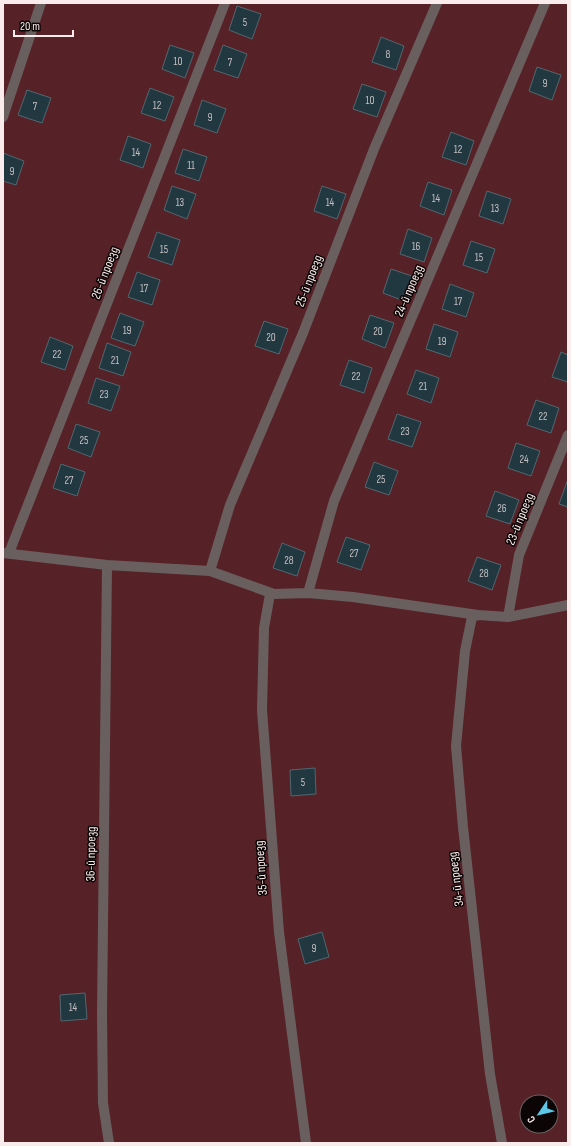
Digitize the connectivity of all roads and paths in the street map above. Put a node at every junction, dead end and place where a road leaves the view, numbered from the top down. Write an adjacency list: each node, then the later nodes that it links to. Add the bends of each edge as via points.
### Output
1 (41, 3): 5 (street)
2 (225, 3): 7 (street, 26-й проезд)
3 (436, 3): 9 (street, 25-й проезд, via 374,149 303,333 230,505)
4 (545, 3): 10 (street, 24-й проезд, via 334,501)
5 (3, 117)
6 (568, 435): 14 (street, 23-й проезд, via 519,555)
7 (6, 553): 8 (street)
8 (107, 565): 9 (street); 15 (street, 36-й проезд, via 102,1014 103,1103)
9 (210, 571): 11 (street)
10 (308, 593): 11 (street); 13 (street)
11 (274, 594): 16 (street, 35-й проезд, via 270,594 264,628 262,710 278,932)
12 (568, 605): 14 (street)
13 (478, 615): 14 (street); 17 (street, 34-й проезд, via 472,617 466,651 456,746 490,1074)
14 (508, 617)
15 (109, 1143)
16 (306, 1143)
17 (502, 1143)

